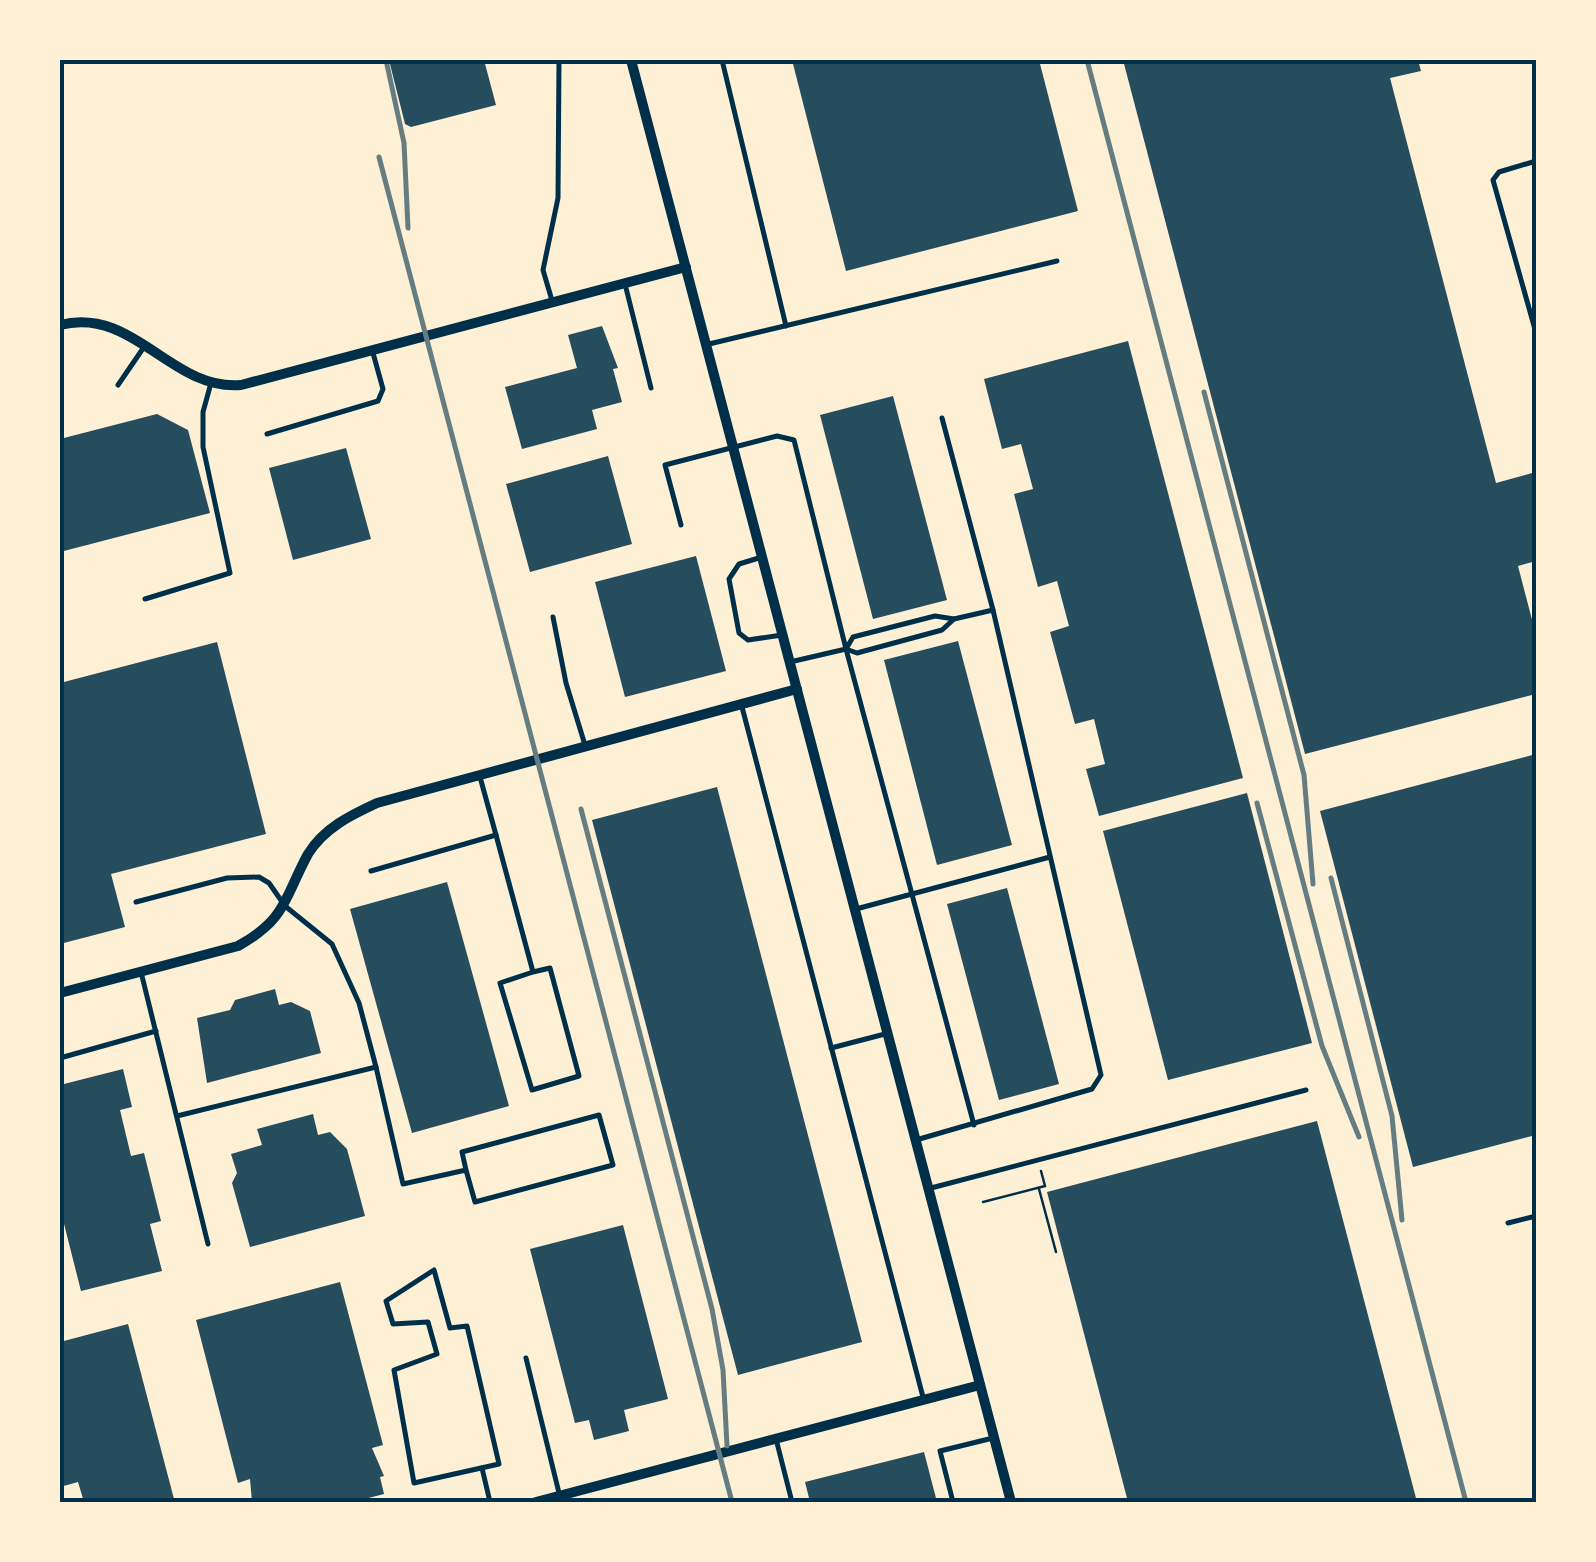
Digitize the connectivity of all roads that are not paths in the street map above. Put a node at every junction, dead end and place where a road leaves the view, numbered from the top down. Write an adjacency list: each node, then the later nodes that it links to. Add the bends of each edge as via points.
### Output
1 (560, 60): 8 (lane, via 558,198 544,270)
2 (631, 60): 6 (street)
3 (722, 60): 10 (lane)
4 (1536, 160): 11 (lane, via 1492,180)
5 (1057, 261): 10 (lane)
6 (686, 267): 7 (street); 13 (street)
7 (625, 284): 8 (street); 17 (lane)
8 (553, 304): 14 (street)
9 (60, 325): 12 (street, via 99,322)
10 (786, 326): 13 (lane)
11 (1536, 333)
12 (145, 344): 15 (street); 16 (lane)
13 (706, 345): 20 (street)
14 (373, 353): 15 (street, via 241,385); 19 (lane, via 383,389 378,401)
15 (211, 383): 23 (lane, via 203,447 230,573)
16 (118, 385)
17 (651, 388)
18 (942, 418): 24 (lane)
19 (267, 434)
20 (732, 448): 21 (lane, via 665,465); 22 (street); 28 (lane, via 776,436 794,440)
21 (681, 524)
22 (762, 558): 27 (street); 27 (lane, via 739,564 728,579 739,633 748,640)
23 (145, 599)
24 (993, 610): 26 (lane); 35 (lane)
25 (553, 617): 32 (lane)
26 (954, 620): 28 (lane, via 942,630 857,652); 28 (lane, via 935,616 853,637)
27 (783, 635): 29 (street)
28 (846, 649): 29 (lane); 37 (lane)
29 (790, 662): 30 (street)
30 (797, 689): 31 (street); 40 (street)
31 (741, 704): 32 (street); 46 (lane)
32 (586, 745): 33 (street)
33 (479, 774): 34 (lane); 39 (street, via 346,817 309,854)
34 (496, 835): 36 (lane); 42 (lane)
35 (1050, 857): 37 (lane); 51 (lane, via 1101,1075 1092,1090)
36 (370, 871)
37 (914, 896): 40 (lane); 51 (lane)
38 (136, 902): 39 (lane, via 227,878 259,878)
39 (285, 906): 41 (street, via 261,933 238,946); 48 (lane, via 332,944 359,1003)
40 (856, 910): 45 (street)
41 (141, 972): 43 (street); 44 (lane)
42 (533, 972): 42 (lane, via 500,983 532,1090 578,1076 550,968)
43 (60, 993)
44 (156, 1032): 47 (lane); 50 (lane)
45 (888, 1033): 46 (lane); 52 (street)
46 (831, 1048): 60 (lane)
47 (60, 1058)
48 (376, 1067): 50 (lane); 53 (lane, via 403,1184)
49 (1306, 1090): 54 (lane)
50 (176, 1116): 57 (lane)
51 (974, 1125): 52 (lane)
52 (916, 1140): 54 (street)
53 (466, 1170): 53 (lane, via 462,1152 599,1116 613,1165 476,1202)
54 (928, 1188): 59 (street)
55 (1536, 1216): 56 (lane)
56 (1508, 1223)
57 (208, 1244)
58 (526, 1358): 64 (lane)
59 (980, 1385): 60 (street); 61 (street)
60 (924, 1400): 62 (street)
61 (994, 1438): 68 (lane, via 940,1451); 69 (street)
62 (776, 1439): 64 (street); 67 (lane)
63 (482, 1468): 63 (lane, via 499,1464 467,1326 450,1328 434,1270 386,1301 393,1324 428,1322 437,1354 394,1370 414,1483); 65 (lane)
64 (560, 1496): 66 (street)
65 (490, 1502)
66 (536, 1502)
67 (792, 1502)
68 (953, 1502)
69 (1011, 1502)

